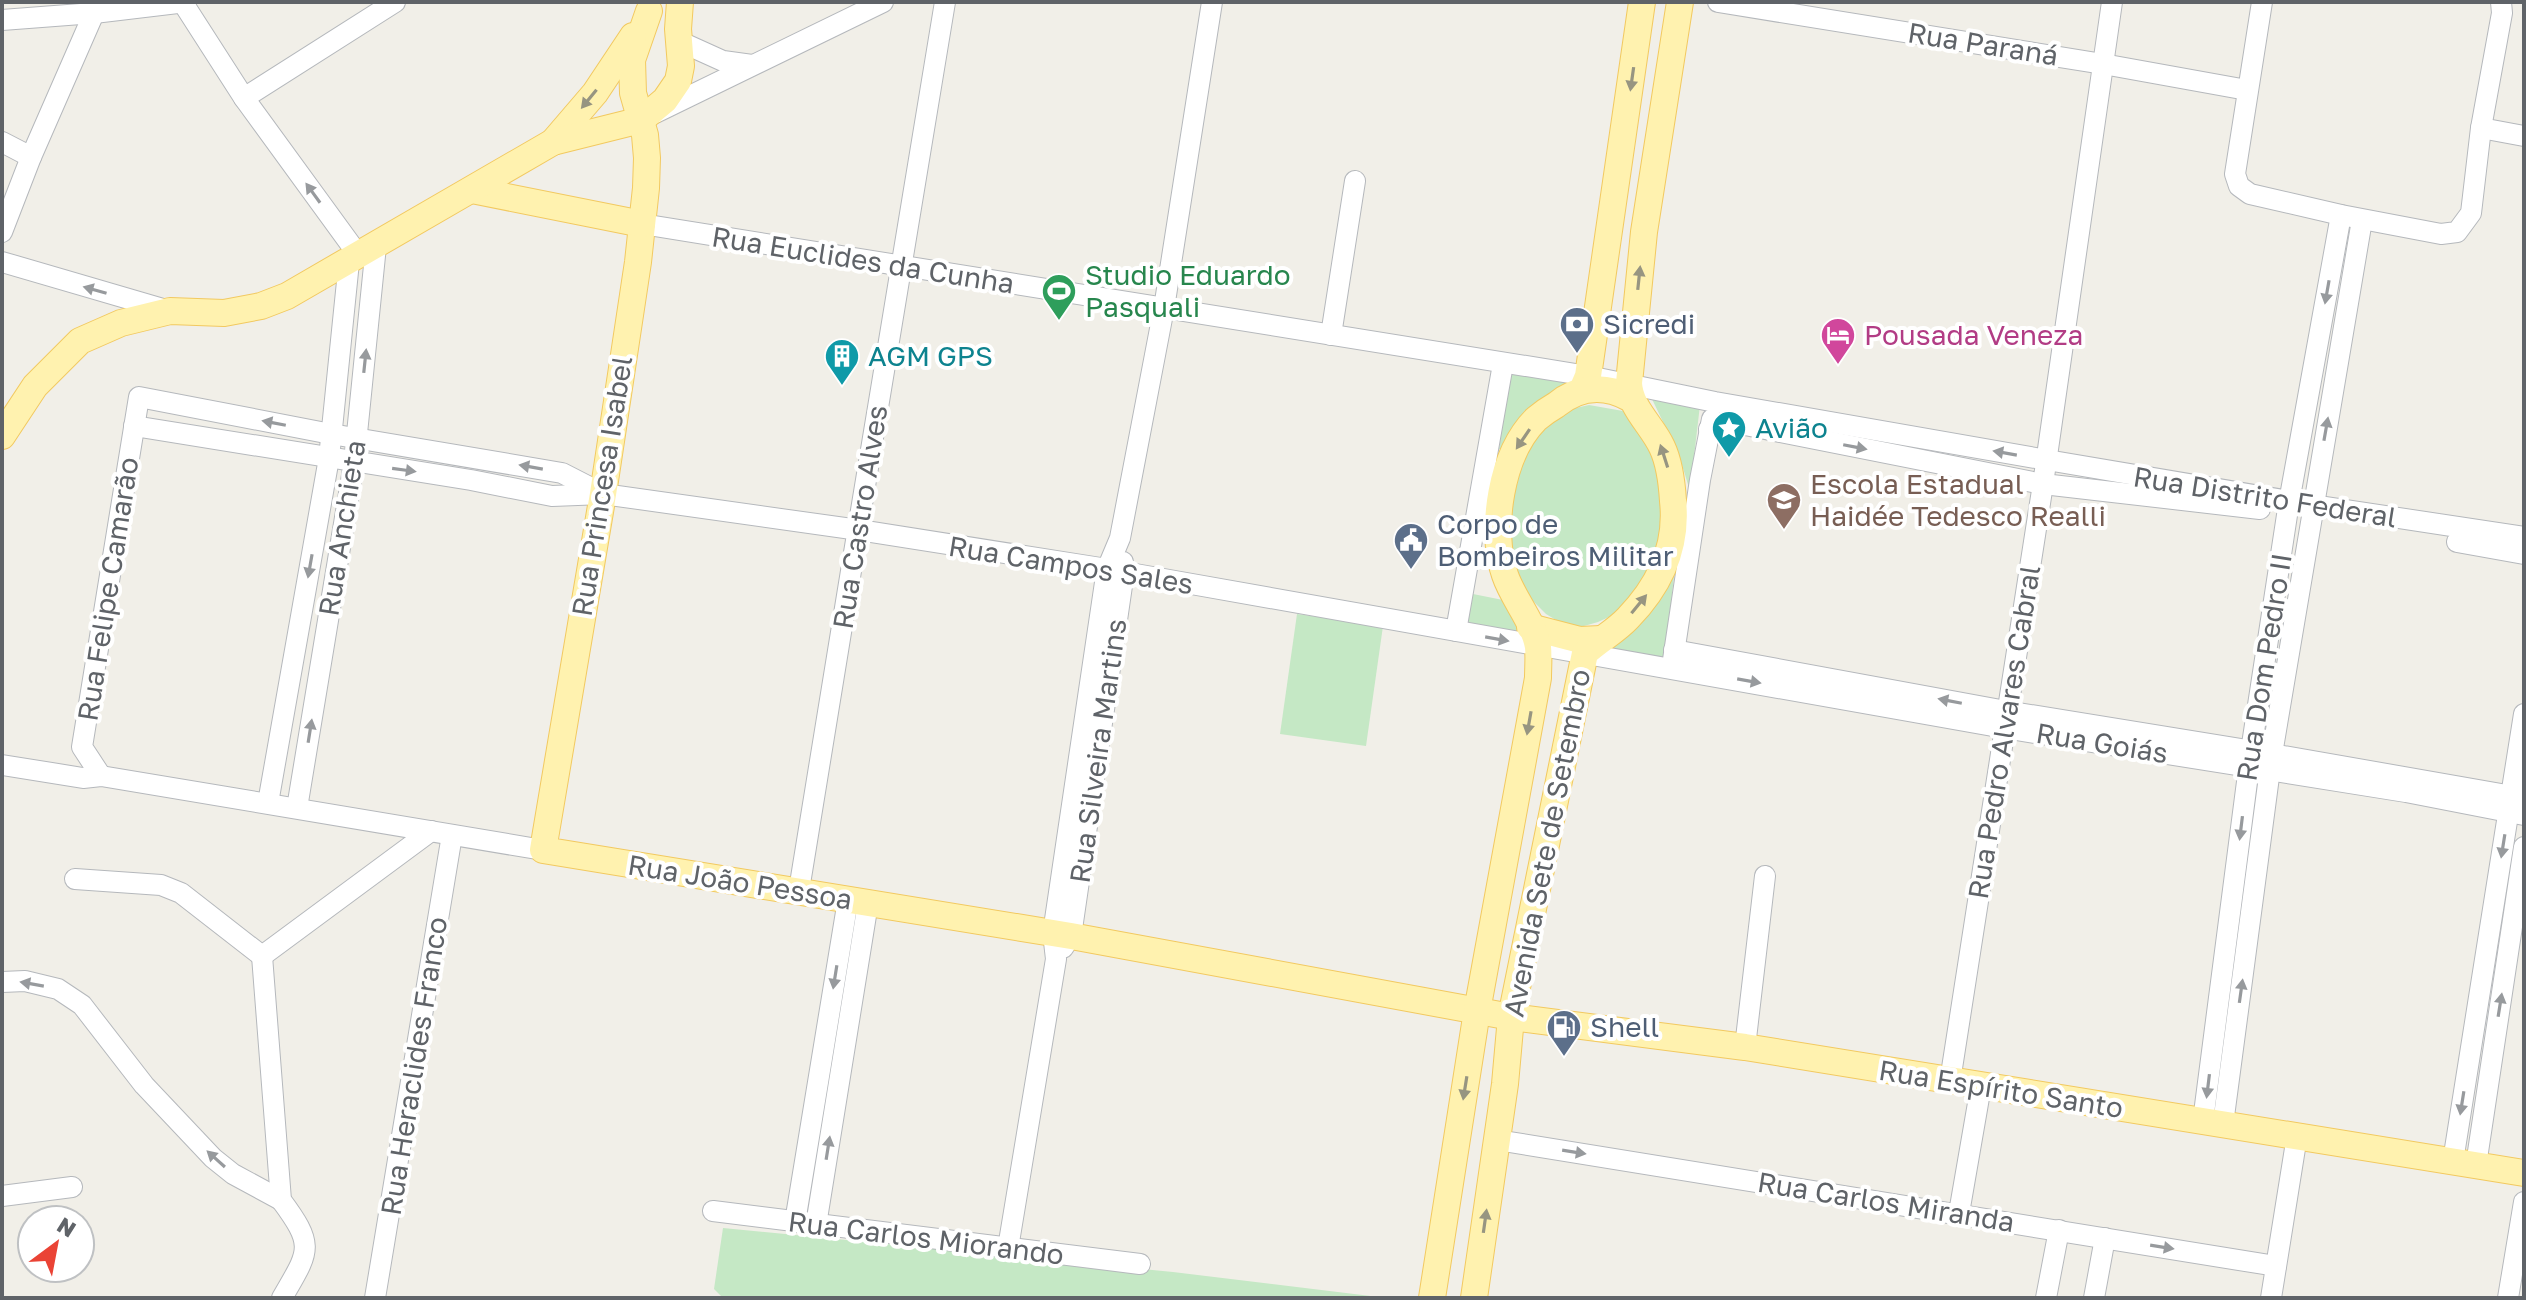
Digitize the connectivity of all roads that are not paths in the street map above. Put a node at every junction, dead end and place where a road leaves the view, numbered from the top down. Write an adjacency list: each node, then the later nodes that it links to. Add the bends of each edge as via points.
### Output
1 (395, 2): 20 (street)
2 (680, 2): 16 (main road)
3 (883, 2): 18 (street)
4 (945, 2): 37 (street, Rua Castro Alves)
5 (1212, 2): 38 (street, Rua Silveira Martins)
6 (1642, 2): 32 (main road, one-way to 32)
7 (1680, 2): 34 (main road)
8 (1718, 2): 17 (street, Rua Paraná)
9 (2112, 2): 17 (street, Rua Pedro Alvares Cabral)
10 (2262, 2): 19 (street)
11 (2501, 2): 22 (street)
12 (184, 3): 14 (street); 20 (street)
13 (647, 5): 21 (main road, Rua Princesa Isabel, via 632,60); 25 (main road, one-way to 25, via 595,93)
14 (94, 13): 15 (street); 26 (street)
15 (2, 20)
16 (681, 42): 18 (street, via 723,61); 21 (main road, via 678,81)
17 (2103, 64): 19 (street, Rua Paraná); 54 (street, Rua Pedro Alvares Cabral)
18 (752, 65): 21 (street)
19 (2247, 90): 29 (street, via 2235,174 2239,186 2250,194)
20 (244, 98): 35 (street, one-way to 20)
21 (641, 120): 25 (main road); 31 (main road, Rua Princesa Isabel, via 647,158)
22 (2481, 128): 23 (street); 30 (street, via 2471,213 2457,232)
23 (2524, 136)
24 (2, 142): 26 (street)
25 (553, 142): 28 (main road)
26 (31, 157): 33 (street)
27 (1355, 181): 40 (street)
28 (472, 190): 31 (main road, Rua Euclides da Cunha); 35 (main road)
29 (2341, 215): 30 (street); 61 (street, Rua Dom Pedro II, one-way to 61)
30 (2362, 220): 62 (street, Rua Dom Pedro II, one-way to 30)
31 (642, 224): 37 (street, Rua Euclides da Cunha); 60 (main road, Rua Princesa Isabel)
32 (1611, 231): 34 (main road); 42 (main road)
33 (2, 232)
34 (1644, 232): 43 (main road, one-way to 34)
35 (361, 255): 39 (main road, via 261,306 224,313); 48 (street, Rua Anchieta); 50 (street, Rua Anchieta, one-way to 35)
36 (2, 262): 39 (street, one-way to 36)
37 (899, 267): 38 (street, Rua Euclides da Cunha); 64 (street, Rua Castro Alves)
38 (1164, 308): 40 (street, Rua Euclides da Cunha); 69 (street, Rua Silveira Martins)
39 (170, 311): 49 (main road, via 121,323 80,341 35,386)
40 (1331, 335): 41 (street, Rua Euclides da Cunha)
41 (1503, 364): 42 (street, Rua Euclides da Cunha); 51 (street)
42 (1585, 383): 43 (main road); 56 (main road, Avenida Sete de Setembro, one-way to 56, via 1535,420 1510,457)
43 (1629, 391): 45 (street, Rua Distrito Federal); 65 (main road, Avenida Sete de Setembro, one-way to 43, via 1663,448)
44 (139, 397): 46 (street, Rua Felipe Camarão); 48 (street, Rua Campos Sales, one-way to 44)
45 (1715, 402): 47 (street); 54 (street, Rua Distrito Federal, one-way to 45)
46 (134, 426): 53 (street, Rua Campos Sales); 82 (street, Rua Felipe Camarão, via 82,747)
47 (1717, 427): 58 (street); 59 (street, Rua Distrito Federal, one-way to 59, via 1735,423)
48 (331, 434): 50 (street, Rua Campos Sales); 53 (street, Rua Anchieta)
49 (2, 436)
50 (357, 439): 52 (street, Rua Campos Sales); 55 (street, Rua Anchieta)
51 (1490, 444): 56 (street); 67 (street)
52 (474, 457): 57 (street); 60 (street, Rua Campos Sales, one-way to 52, via 562,473)
53 (329, 458): 55 (street, Rua Campos Sales); 71 (street, Rua Anchieta, one-way to 71)
54 (2047, 460): 59 (street, Rua Pedro Alvares Cabral); 61 (street, Rua Distrito Federal)
55 (354, 463): 57 (street, Rua Campos Sales, one-way to 57); 73 (street, Rua Anchieta)
56 (1505, 478): 63 (main road, Avenida Sete de Setembro)
57 (471, 480): 60 (street, Rua Campos Sales, via 552,496)
58 (1700, 480): 65 (street); 70 (street)
59 (2043, 484): 61 (street, Rua Distrito Federal); 78 (street, Rua Pedro Alvares Cabral)
60 (603, 494): 64 (street, Rua Campos Sales); 89 (main road, Rua Princesa Isabel)
61 (2288, 507): 62 (street, Rua Distrito Federal); 79 (street, Rua Dom Pedro II)
62 (2312, 511): 66 (street, Rua Distrito Federal); 68 (street, Rua Distrito Federal); 80 (street, Rua Dom Pedro II)
63 (1498, 514): 67 (street); 74 (main road, Avenida Sete de Setembro, via 1505,575)
64 (859, 530): 69 (street, Rua Campos Sales); 92 (street, Rua Castro Alves)
65 (1674, 531): 70 (street); 75 (main road, Avenida Sete de Setembro, one-way to 65, via 1627,619 1651,589 1669,557)
66 (2524, 537)
67 (1471, 547): 72 (street)
68 (2524, 554)
69 (1116, 571): 72 (street, Rua Campos Sales); 94 (street, Rua Silveira Martins)
70 (1682, 589): 76 (street)
71 (299, 628): 73 (street); 83 (street, Rua Anchieta)
72 (1456, 631): 74 (street, Rua Campos Sales, one-way to 74)
73 (326, 632): 85 (street, Rua Anchieta, one-way to 73)
74 (1534, 637): 75 (main road); 97 (main road, Avenida Sete de Setembro, one-way to 97, via 1538,678)
75 (1593, 646): 76 (street, Rua Goiás); 98 (main road, Avenida Sete de Setembro)
76 (1674, 659): 78 (street, Rua Goiás)
77 (2524, 714): 84 (street)
78 (2005, 720): 79 (street, Rua Goiás); 100 (street, Rua Pedro Alvares Cabral)
79 (2250, 759): 80 (street, Rua Goiás); 102 (street, Rua Dom Pedro II, one-way to 102)
80 (2271, 762): 84 (street, Rua Goiás); 102 (street, Rua Dom Pedro II, one-way to 80)
81 (2, 765): 82 (street, Rua João Pessoa)
82 (101, 776): 83 (street, Rua João Pessoa)
83 (268, 803): 85 (street, Rua João Pessoa)
84 (2517, 805): 106 (street, one-way to 106)
85 (297, 808): 86 (street, Rua João Pessoa)
86 (431, 831): 87 (street, Rua João Pessoa); 95 (street)
87 (452, 835): 89 (street, Rua João Pessoa); 122 (street, Rua Heraclides Franco)
88 (2524, 847): 106 (street, one-way to 88)
89 (543, 850): 92 (main road, Rua João Pessoa)
90 (1765, 876): 99 (street)
91 (75, 879): 95 (street, via 161,885 181,893)
92 (799, 890): 93 (main road, Rua João Pessoa)
93 (858, 901): 94 (main road, Rua João Pessoa); 114 (street, one-way to 114); 115 (street, one-way to 93)
94 (1060, 943): 97 (main road, Rua João Pessoa); 118 (street, Rua Silveira Martins)
95 (262, 956): 110 (street)
96 (2, 982): 110 (street, one-way to 96, via 213,1158 144,1085 82,1005 58,989)
97 (1477, 1011): 98 (main road, Rua Espírito Santo); 103 (main road, Avenida Sete de Setembro, one-way to 103)
98 (1511, 1017): 99 (main road, Rua Espírito Santo); 105 (main road, Avenida Sete de Setembro)
99 (1745, 1047): 100 (main road, Rua Espírito Santo)
100 (1950, 1081): 101 (main road, Rua Espírito Santo)
101 (1981, 1086): 102 (main road, Rua Espírito Santo); 113 (street)
102 (2213, 1123): 104 (main road, Rua Espírito Santo)
103 (1457, 1133): 105 (main road); 123 (main road, Avenida Sete de Setembro)
104 (2297, 1136): 106 (main road, Rua Espírito Santo); 120 (street)
105 (1497, 1140): 113 (street, Rua Carlos Miranda, one-way to 113); 124 (main road, Avenida Sete de Setembro, one-way to 105)
106 (2464, 1163): 107 (main road, Rua Espírito Santo)
107 (2524, 1173)
108 (72, 1187): 109 (street)
109 (2, 1196)
110 (281, 1200): 121 (street, via 305,1241 304,1259)
111 (2524, 1202): 128 (street)
112 (713, 1211): 114 (street, Rua Carlos Miorando)
113 (1959, 1213): 116 (street, Rua Carlos Miranda)
114 (795, 1222): 115 (street, Rua Carlos Miorando)
115 (816, 1225): 118 (street, Rua Carlos Miorando)
116 (2059, 1230): 117 (street, Rua Carlos Miranda); 125 (street)
117 (2105, 1238): 120 (street, Rua Carlos Miranda, one-way to 120); 126 (street)
118 (1008, 1248): 119 (street, Rua Carlos Miorando)
119 (1140, 1264)
120 (2276, 1266): 127 (street)
121 (282, 1298)
122 (375, 1298)
123 (1432, 1298)
124 (1474, 1298)
125 (2046, 1298)
126 (2094, 1298)
127 (2271, 1298)
128 (2508, 1298)

